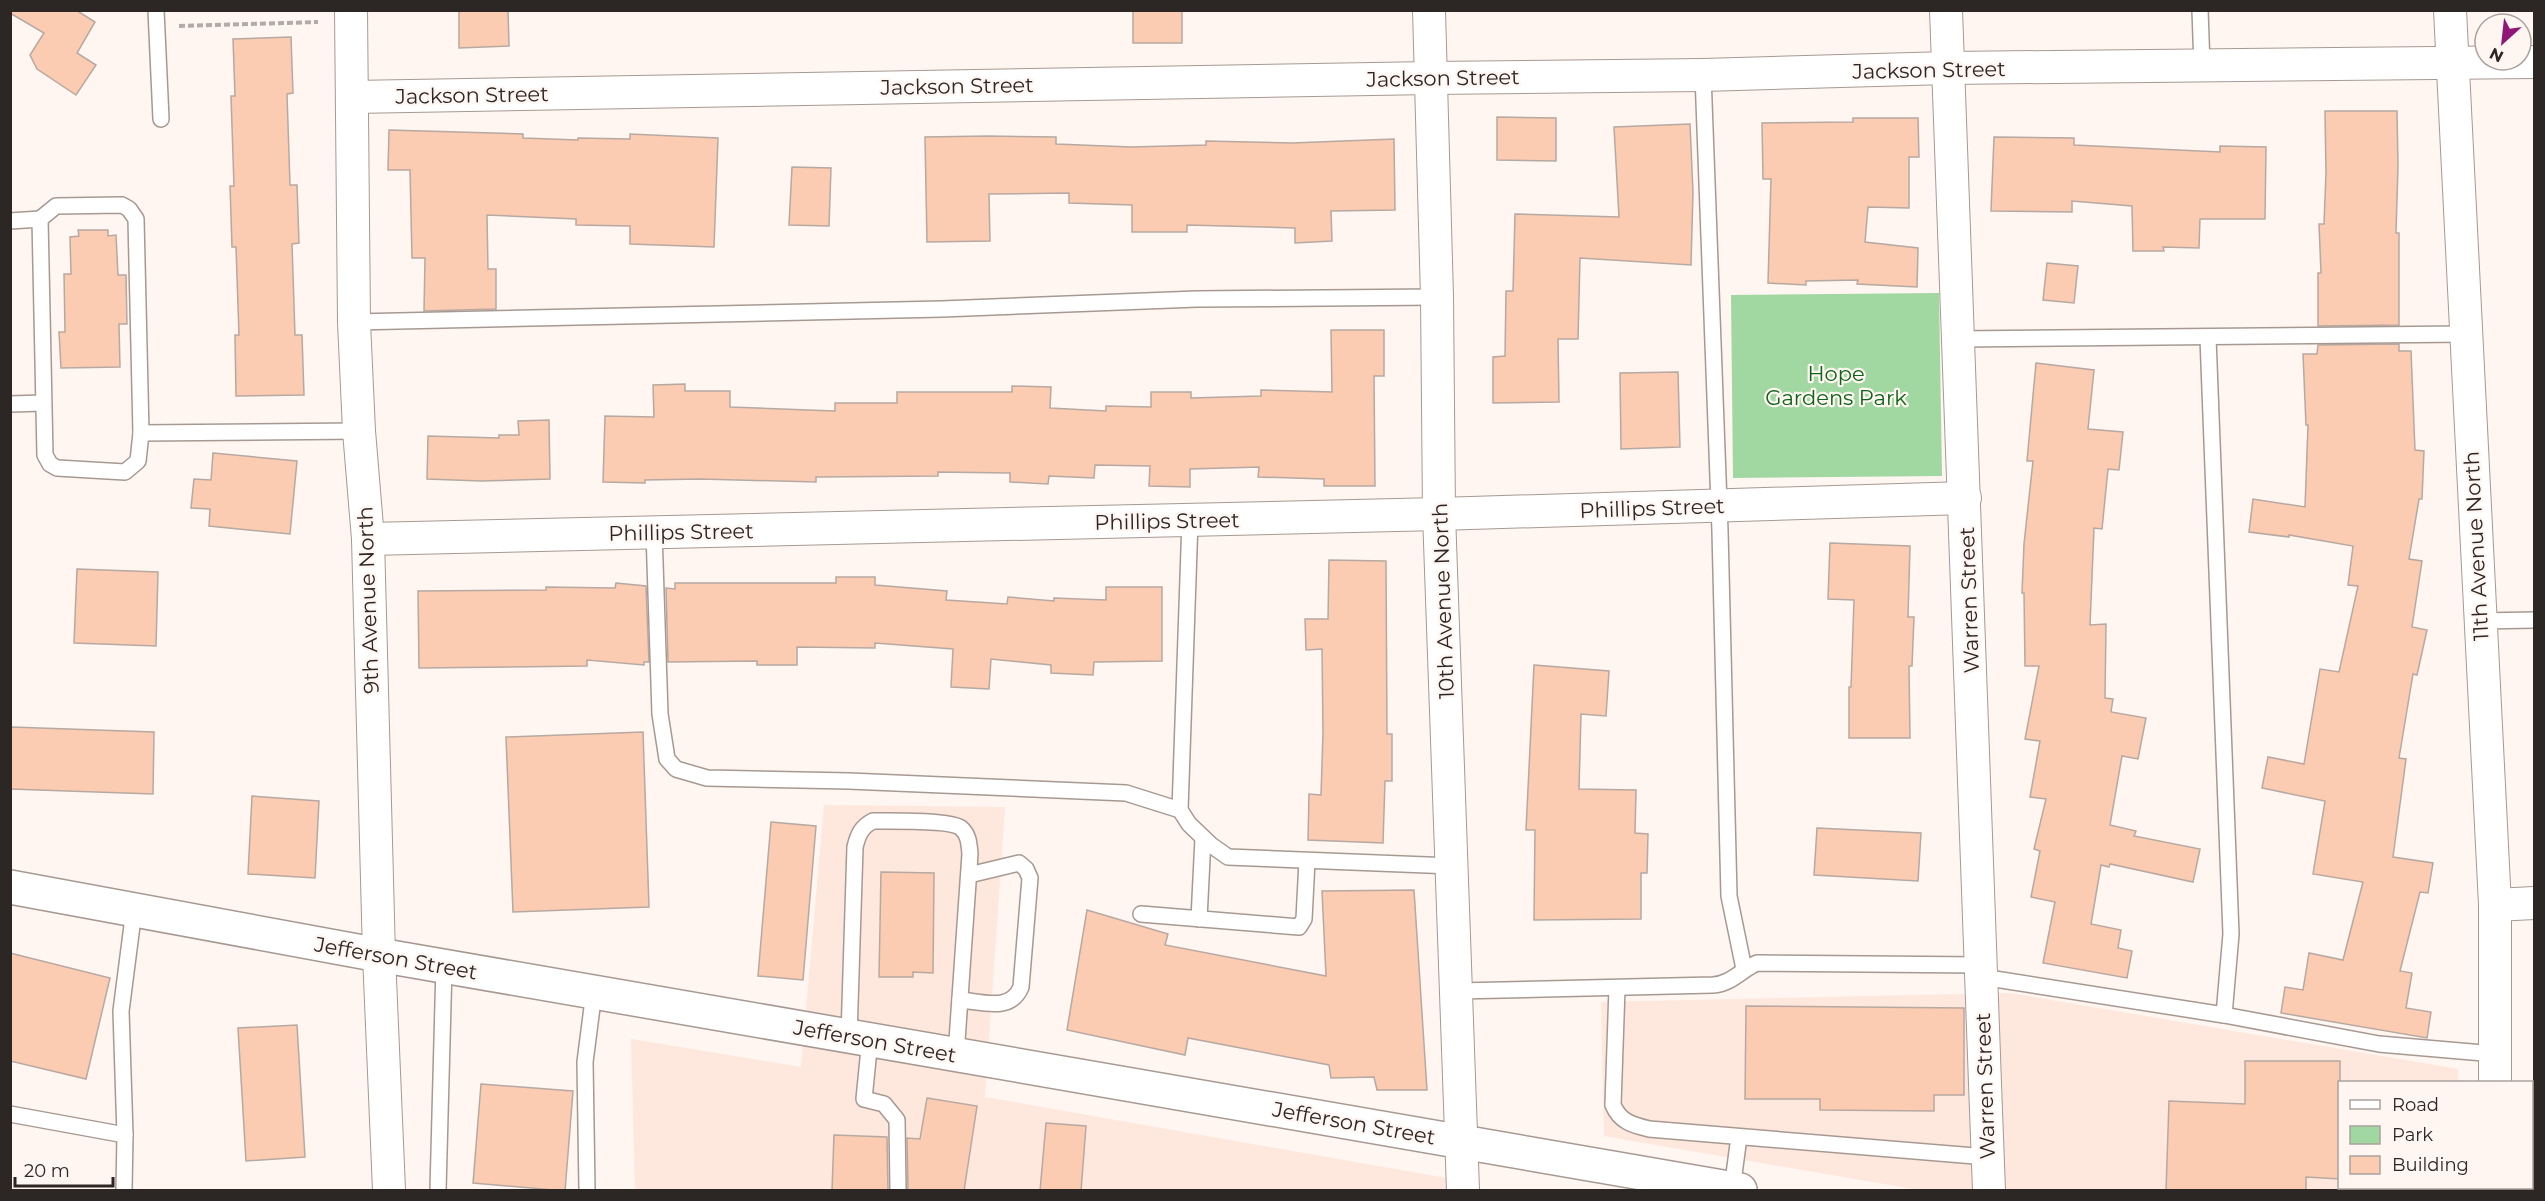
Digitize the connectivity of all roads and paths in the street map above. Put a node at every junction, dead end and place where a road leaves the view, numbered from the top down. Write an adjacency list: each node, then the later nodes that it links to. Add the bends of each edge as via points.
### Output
1 (156, 10): 7 (lane)
2 (1430, 10): 13 (street, 10th Avenue North)
3 (1946, 10): 11 (street, Warren Street)
4 (2200, 10): 10 (lane)
5 (2450, 10): 8 (street, 11th Avenue North)
6 (351, 15): 7 (path); 14 (street, 9th Avenue North)
7 (157, 27): 15 (lane)
8 (2452, 63): 9 (street, Jackson Street); 10 (street, Jackson Street); 20 (street, 11th Avenue North)
9 (2535, 63)
10 (2202, 66): 11 (street, Jackson Street)
11 (1948, 68): 12 (street, Jackson Street); 22 (street, Warren Street)
12 (1703, 75): 13 (street, Jackson Street); 28 (lane)
13 (1431, 78): 14 (street, Jackson Street); 18 (street, 10th Avenue North)
14 (352, 97): 19 (street, 9th Avenue North)
15 (161, 119)
16 (40, 219): 17 (lane); 23 (lane); 26 (lane, via 56,206 122,205 134,213)
17 (10, 221)
18 (1437, 297): 19 (lane); 29 (street, 10th Avenue North)
19 (354, 322): 25 (street, 9th Avenue North)
20 (2466, 334): 21 (lane); 34 (street, 11th Avenue North)
21 (2208, 338): 22 (lane); 54 (lane, via 2231,934)
22 (1957, 339): 27 (street, Warren Street)
23 (43, 403): 24 (lane); 26 (lane, via 45,455 57,468 125,472 138,460)
24 (10, 404)
25 (359, 431): 26 (lane); 32 (street, 9th Avenue North)
26 (141, 433)
27 (1965, 498): 28 (street, Phillips Street); 49 (street, Warren Street)
28 (1719, 506): 29 (street, Phillips Street); 48 (lane, via 1729,896)
29 (1439, 514): 30 (street, Phillips Street); 38 (street, 10th Avenue North)
30 (1190, 520): 31 (street, Phillips Street); 35 (lane)
31 (654, 532): 32 (street, Phillips Street); 35 (lane, via 660,714 667,759 676,769 707,778 1126,793)
32 (368, 539): 46 (street, 9th Avenue North)
33 (2535, 620): 34 (lane)
34 (2480, 621): 42 (street, 11th Avenue North)
35 (1180, 810): 36 (lane)
36 (1203, 838): 37 (lane, via 1228,857); 45 (lane)
37 (1307, 861): 38 (lane); 45 (lane, via 1304,919 1295,928)
38 (1452, 866): 51 (street, 10th Avenue North)
39 (969, 875): 53 (lane); 53 (lane, via 1018,863 1029,878 1017,997 1008,1003); 55 (lane, via 969,841 954,824 873,821 858,835 855,847)
40 (10, 887): 43 (main road, Jefferson Street)
41 (2535, 903): 42 (street)
42 (2495, 904): 57 (street, 11th Avenue North)
43 (134, 910): 46 (main road, Jefferson Street); 59 (lane, via 121,1011)
44 (1141, 914): 45 (lane)
45 (1199, 919)
46 (379, 955): 47 (main road, Jefferson Street); 66 (street, 9th Avenue North)
47 (444, 966): 52 (main road, Jefferson Street); 67 (lane)
48 (1744, 969): 49 (lane, via 1757,963); 50 (lane, via 1724,984)
49 (1981, 971): 54 (lane); 62 (street, Warren Street)
50 (1617, 988): 51 (lane); 60 (lane, via 1613,1105 1616,1111 1631,1125 1649,1129)
51 (1457, 991): 61 (street, 10th Avenue North)
52 (594, 992): 55 (main road, Jefferson Street); 68 (lane, via 585,1062)
53 (960, 1000): 56 (lane)
54 (2224, 1015): 57 (lane)
55 (859, 1038): 56 (main road, Jefferson Street); 69 (lane, via 864,1099 884,1104 897,1120)
56 (956, 1055): 61 (main road, Jefferson Street)
57 (2495, 1068)
58 (10, 1114): 59 (lane)
59 (125, 1135): 65 (lane)
60 (1739, 1137): 62 (lane); 64 (lane)
61 (1462, 1142): 63 (main road, Jefferson Street); 70 (street, 10th Avenue North)
62 (1987, 1157): 71 (street, Warren Street)
63 (1652, 1183): 64 (main road, Jefferson Street)
64 (1729, 1189)
65 (124, 1191)
66 (389, 1191)
67 (438, 1191)
68 (587, 1191)
69 (897, 1191)
70 (1463, 1191)
71 (1989, 1191)

